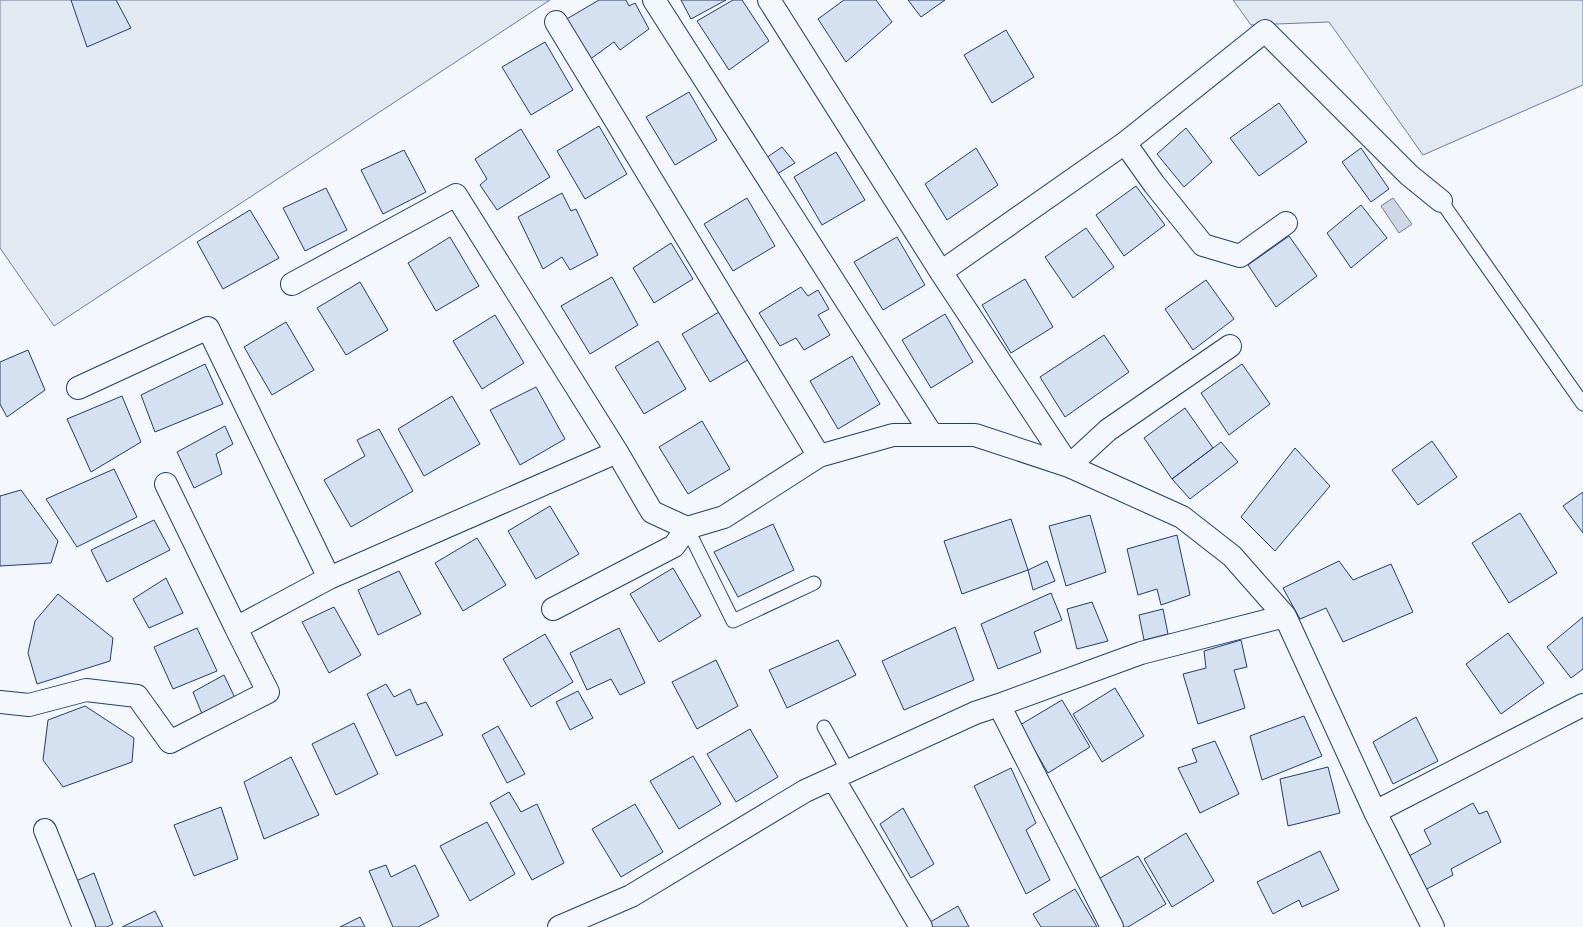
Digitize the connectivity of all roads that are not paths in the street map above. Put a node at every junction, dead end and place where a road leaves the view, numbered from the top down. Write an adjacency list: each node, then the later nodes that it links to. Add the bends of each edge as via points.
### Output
1 (654, 0): 12 (street)
2 (769, 0): 7 (street)
3 (556, 22): 14 (street)
4 (1125, 143): 5 (street, via 1265,31 1409,175); 6 (street, via 1154,184 1204,245 1240,256); 7 (street)
5 (1442, 201): 11 (lane)
6 (1286, 222)
7 (941, 272): 15 (street)
8 (292, 284): 13 (street, via 456,195)
9 (1230, 346): 15 (street, via 1108,430)
10 (78, 388): 18 (street, via 208,328)
11 (1583, 404)
12 (932, 435): 14 (street, via 893,435); 15 (street, via 975,436)
13 (617, 452): 17 (street, via 652,512); 18 (street)
14 (819, 456): 17 (street, via 724,517)
15 (1069, 466): 21 (street, via 1182,517 1232,556)
16 (166, 484): 22 (street)
17 (687, 528): 19 (lane, via 733,621); 20 (street, via 674,546)
18 (329, 578): 22 (street)
19 (814, 583)
20 (553, 609)
21 (1285, 616): 24 (street, via 1141,652); 28 (street)
22 (236, 628): 23 (street, via 268,692 170,742 137,696 86,690 29,705)
23 (0, 702)
24 (999, 705): 27 (street, via 975,713); 33 (street)
25 (1583, 705): 28 (street)
26 (824, 727): 27 (lane)
27 (840, 775): 31 (street, via 805,791 631,896); 32 (street)
28 (1375, 812): 34 (street)
29 (45, 830): 30 (street)
30 (84, 927)
31 (559, 927)
32 (921, 927)
33 (1112, 927)
34 (1433, 927)

